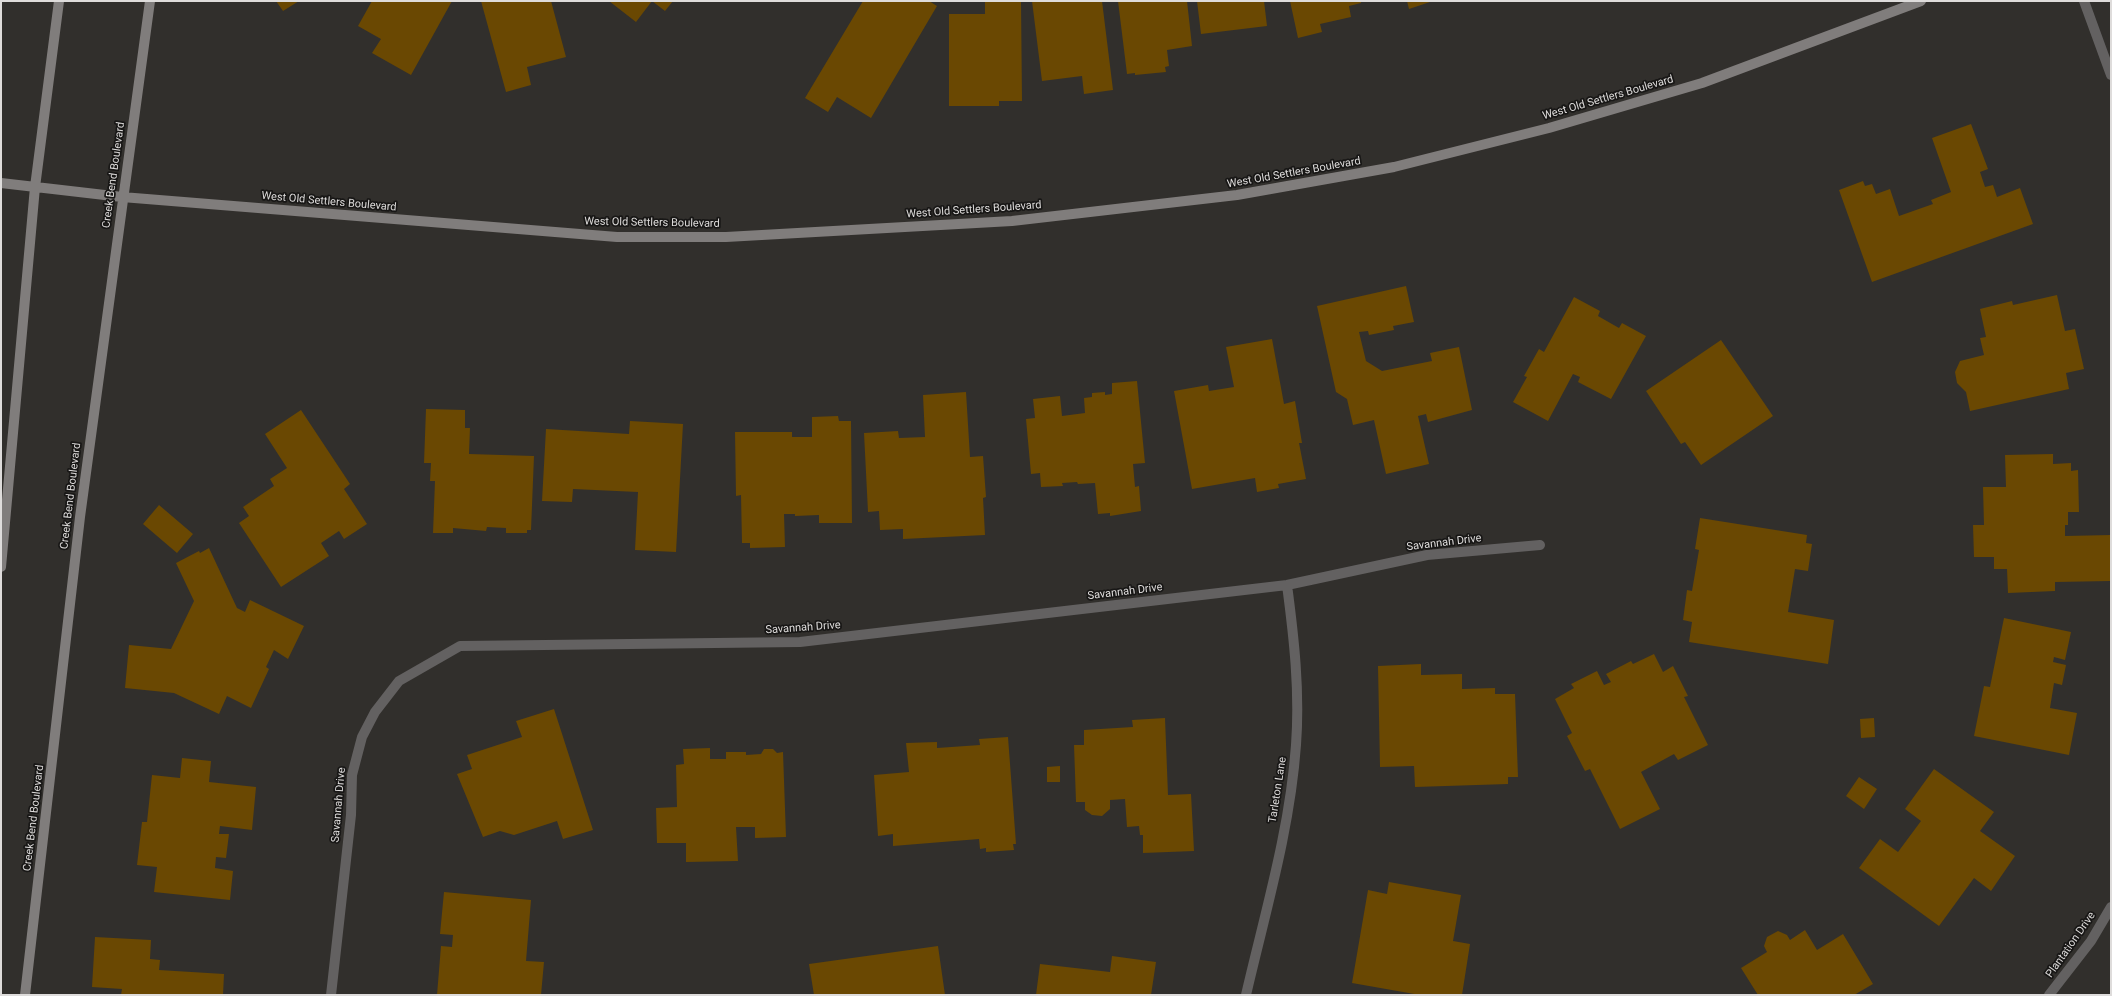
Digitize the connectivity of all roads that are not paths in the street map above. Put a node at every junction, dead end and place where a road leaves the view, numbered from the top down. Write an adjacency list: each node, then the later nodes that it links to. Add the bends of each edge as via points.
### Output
1 (59, 1): 7 (main road)
2 (150, 1): 8 (main road, Creek Bend Boulevard)
3 (1921, 1): 8 (main road, West Old Settlers Boulevard, via 1702,83 1550,128 1394,167 1237,196 1012,221 726,237 617,237)
4 (2084, 1): 5 (street)
5 (2111, 75)
6 (1, 183): 7 (main road, West Old Settlers Boulevard)
7 (35, 187): 8 (main road, West Old Settlers Boulevard); 10 (main road)
8 (122, 197): 13 (main road, Creek Bend Boulevard, via 80,517)
9 (1540, 545): 11 (street, Savannah Drive, via 1427,555)
10 (1, 567)
11 (1287, 585): 14 (street, Savannah Drive, via 800,642 460,646 399,681 375,712 362,737 352,775 351,815); 15 (street, Tarleton Lane, via 1296,649 1296,746 1288,810)
12 (2111, 907): 16 (street, Plantation Drive, via 2091,941)
13 (25, 995)
14 (332, 995)
15 (1246, 995)
16 (2049, 995)

